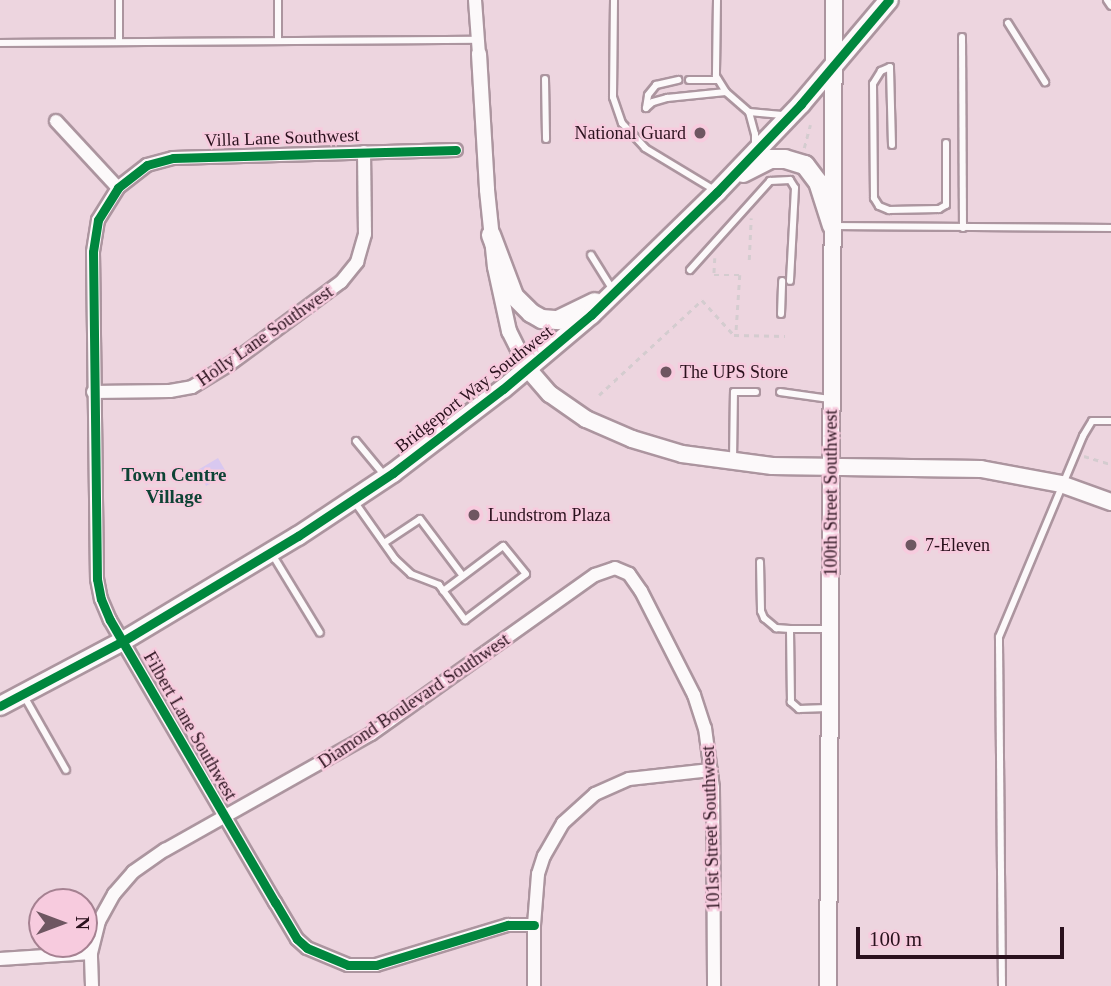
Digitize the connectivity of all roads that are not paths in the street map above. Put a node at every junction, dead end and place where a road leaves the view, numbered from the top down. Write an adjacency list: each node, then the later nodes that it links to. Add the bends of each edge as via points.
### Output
1 (119, 0): 13 (lane)
2 (278, 0): 12 (lane)
3 (475, 0): 15 (street)
4 (614, 0): 33 (lane, via 613,97 622,123 645,148)
5 (717, 0): 20 (lane)
6 (834, 0): 16 (main road, 100th Street Southwest)
7 (889, 0): 16 (main road, Bridgeport Way Southwest)
8 (1107, 0): 9 (lane)
9 (1111, 5)
10 (1008, 23): 21 (lane)
11 (962, 37): 35 (lane)
12 (278, 41): 13 (lane); 15 (lane)
13 (120, 42): 14 (lane)
14 (0, 43)
15 (478, 47): 37 (street)
16 (833, 67): 24 (main road, Bridgeport Way Southwest); 34 (main road, 100th Street Southwest)
17 (545, 79): 26 (lane)
18 (678, 80): 22 (lane, via 656,85 646,108 667,98)
19 (689, 80): 20 (lane)
20 (718, 80): 22 (lane)
21 (1045, 82)
22 (726, 92): 23 (lane)
23 (749, 112): 24 (lane); 31 (lane, via 755,134)
24 (789, 116): 31 (main road, Bridgeport Way Southwest)
25 (56, 121): 32 (street)
26 (546, 139)
27 (946, 144): 28 (lane, via 946,205 889,210 879,206 874,198 873,84 881,71 890,67)
28 (892, 145)
29 (456, 150): 30 (street, Villa Lane Southwest)
30 (364, 152): 32 (street, Villa Lane Southwest, via 173,158 147,165); 45 (street, Holly Lane Southwest, via 365,234 357,262 341,282 192,387)
31 (753, 155): 33 (main road, Bridgeport Way Southwest)
32 (118, 188): 45 (street, Filbert Lane Southwest, via 102,211 94,239)
33 (718, 192): 34 (main road, via 761,162 796,161 818,182); 42 (main road, Bridgeport Way Southwest)
34 (832, 226): 35 (lane); 48 (main road, 100th Street Southwest)
35 (963, 228): 36 (lane)
36 (1111, 228)
37 (491, 235): 42 (main road, via 514,296 537,316 558,320); 44 (street, via 504,314)
38 (591, 255): 42 (lane)
39 (690, 270): 41 (lane, via 770,181 790,180 795,194)
40 (782, 281): 43 (lane)
41 (790, 281)
42 (614, 293): 44 (main road, Bridgeport Way Southwest)
43 (781, 314)
44 (528, 369): 51 (main road, via 556,399 602,427 682,454); 53 (main road, Bridgeport Way Southwest)
45 (93, 392): 66 (street, Filbert Lane Southwest, via 97,579 105,608)
46 (756, 392): 51 (lane, via 734,392)
47 (780, 392): 48 (lane)
48 (831, 399): 52 (main road, 100th Street Southwest)
49 (1111, 421): 54 (lane, via 1092,421)
50 (356, 441): 53 (lane)
51 (733, 463): 52 (main road)
52 (831, 468): 54 (main road, via 981,469); 64 (main road, 100th Street Southwest)
53 (386, 478): 55 (main road, Bridgeport Way Southwest)
54 (1061, 484): 56 (main road); 82 (lane, via 999,638)
55 (353, 500): 57 (lane); 58 (main road, Bridgeport Way Southwest)
56 (1111, 502)
57 (384, 543): 61 (lane, via 419,519); 62 (lane, via 411,574)
58 (271, 553): 65 (lane); 66 (main road, Bridgeport Way Southwest)
59 (760, 562): 63 (lane, via 764,618 776,628)
60 (618, 569): 71 (street, 101st Street Southwest, via 629,574 641,591 694,695); 72 (street, Diamond Boulevard Southwest, via 595,575 371,734)
61 (463, 576): 62 (lane); 62 (lane, via 505,546 526,576 467,620)
62 (443, 591)
63 (790, 629): 64 (lane); 69 (lane, via 791,702 799,709)
64 (830, 629): 69 (main road, 100th Street Southwest)
65 (320, 633)
66 (123, 641): 67 (main road, Bridgeport Way Southwest); 72 (street, Filbert Lane Southwest)
67 (23, 695): 68 (main road, Bridgeport Way Southwest); 70 (lane)
68 (0, 705)
69 (830, 708): 81 (main road, 100th Street Southwest)
70 (66, 770)
71 (711, 770): 73 (street, via 629,779 584,802 564,823 544,856); 80 (street, 101st Street Southwest)
72 (225, 818): 73 (street, Filbert Lane Southwest, via 297,939 333,960 376,965 508,925); 74 (street, Diamond Boulevard Southwest, via 133,872 105,908)
73 (534, 925): 79 (street)
74 (98, 930)
75 (28, 957): 77 (street)
76 (91, 958): 78 (street, Diamond Boulevard Southwest)
77 (0, 959)
78 (93, 986)
79 (534, 986)
80 (714, 986)
81 (828, 986)
82 (1002, 986)

